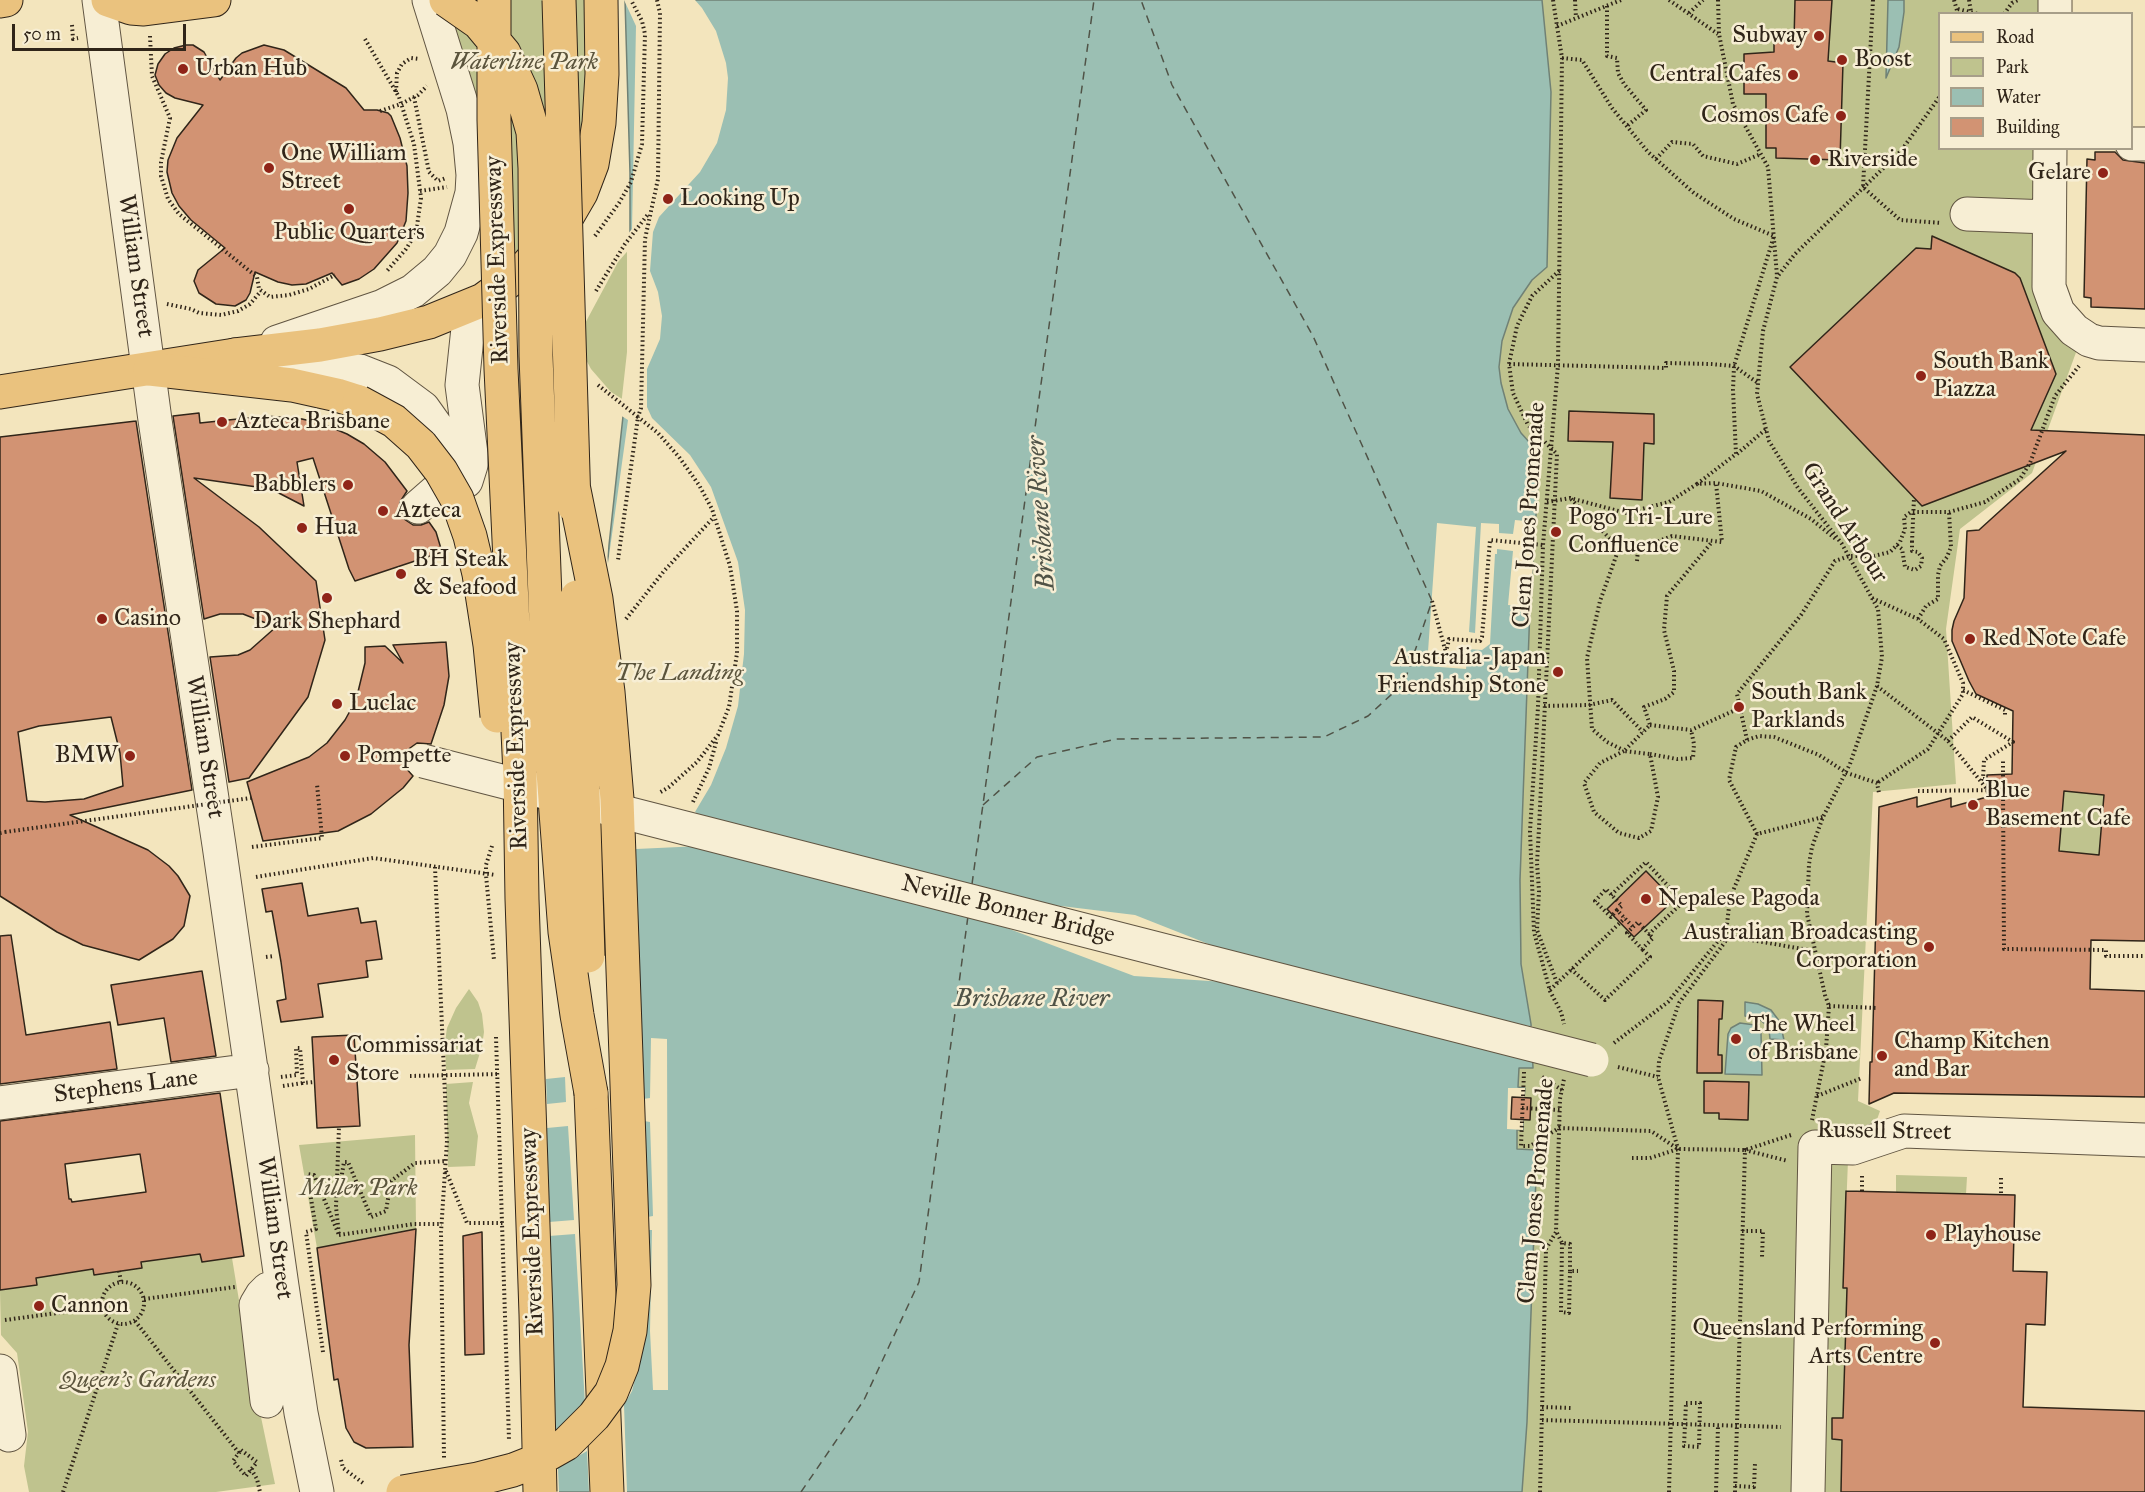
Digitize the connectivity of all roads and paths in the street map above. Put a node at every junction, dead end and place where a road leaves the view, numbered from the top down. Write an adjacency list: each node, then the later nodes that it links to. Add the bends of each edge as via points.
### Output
1 (6, 0): 21 (main road)
2 (99, 0): 68 (street, William Street)
3 (108, 0): 4 (main road, via 144,9)
4 (214, 0)
5 (429, 0): 64 (street, via 470,144 472,193 458,240 433,276 405,295 317,329)
6 (446, 0): 159 (main road, bridge, via 479,23 504,53 521,90 532,132 550,732 567,950)
7 (494, 0): 131 (main road, Riverside Expressway, bridge, via 501,345)
8 (559, 0): 77 (main road, bridge)
9 (601, 0): 61 (main road, via 602,74 596,144 587,180 572,210 548,243 520,273)
10 (657, 0): 48 (path, via 658,179)
11 (1553, 0): 28 (path, Clem Jones Promenade)
12 (1575, 0): 27 (path)
13 (1621, 0): 22 (path)
14 (1669, 0): 26 (path)
15 (1702, 0): 26 (path)
16 (1718, 0): 29 (path)
17 (1873, 0): 46 (path)
18 (1954, 0): 23 (path)
19 (1969, 0): 24 (path)
20 (2018, 0): 25 (path)
21 (0, 1)
22 (1606, 6): 27 (path); 40 (path, via 1606,56 1617,58 1621,79 1646,110)
23 (1958, 11): 24 (path)
24 (1971, 12)
25 (2005, 12)
26 (1689, 13): 29 (path)
27 (1576, 18): 28 (path)
28 (1557, 26): 32 (path, Clem Jones Promenade)
29 (1719, 34): 42 (path, via 1733,104)
30 (150, 35): 57 (path, via 152,76 170,118 161,162 168,199 179,214 257,277)
31 (364, 39): 35 (path)
32 (1562, 58): 40 (path, via 1582,60); 52 (path, Clem Jones Promenade)
33 (424, 61): 35 (path, via 411,58 402,63)
34 (429, 84): 36 (path)
35 (396, 92): 38 (path)
36 (414, 97): 38 (path); 44 (path, via 429,172 438,181)
37 (1938, 99): 46 (path, Grand Arbour, via 1901,151)
38 (401, 104): 39 (path); 47 (path, via 414,144)
39 (380, 111)
40 (1627, 126): 43 (path)
41 (2050, 150): 50 (street)
42 (1761, 154): 43 (path, via 1737,164 1703,156 1693,144 1672,142); 51 (path, via 1768,167)
43 (1656, 159): 51 (path, via 1734,219)
44 (450, 172)
45 (449, 186): 47 (path)
46 (1863, 187): 55 (path, Grand Arbour)
47 (420, 191): 54 (path, via 416,233)
48 (651, 210): 59 (path); 72 (path, via 645,249)
49 (1967, 214): 50 (street)
50 (2049, 217): 63 (street, via 2049,287 2058,312)
51 (1774, 236): 55 (path); 67 (path)
52 (1561, 269): 65 (path, via 1532,296 1517,326); 66 (path, Clem Jones Promenade)
53 (335, 275): 56 (path)
54 (381, 277)
55 (1777, 277): 70 (path, Grand Arbour, via 1763,331)
56 (314, 287): 57 (path, via 275,298); 58 (path)
57 (261, 291): 60 (path, via 250,304 221,315)
58 (316, 293)
59 (594, 295)
60 (167, 304)
61 (473, 305): 64 (main road, via 429,322 380,334); 64 (street, via 462,385 471,465 458,494 423,513 446,481 452,457 433,420 399,388 376,376 333,366)
62 (2145, 345): 63 (street, via 2099,343)
63 (2083, 348): 83 (path, via 2055,396 2030,463 2019,480 1985,502)
64 (224, 357): 68 (main road)
65 (1509, 364): 66 (path); 74 (path, via 1513,393 1528,425)
66 (1558, 365): 67 (path); 74 (path, Clem Jones Promenade)
67 (1734, 366): 70 (path); 75 (path)
68 (150, 369): 71 (main road); 131 (main road, bridge, via 292,385 359,402 394,422 421,445 448,482 464,514 476,557); 149 (street, William Street, via 155,420)
69 (592, 378): 72 (path)
70 (1758, 383): 73 (path, Grand Arbour)
71 (0, 392)
72 (638, 417): 84 (path, via 679,457 699,485)
73 (1766, 429): 75 (path); 86 (path, Grand Arbour, via 1769,441 1798,488)
74 (1551, 448): 81 (path, via 1557,454); 82 (path, Clem Jones Promenade)
75 (1736, 454): 78 (path)
76 (1716, 483): 78 (path); 85 (path, via 1722,542); 86 (path, via 1761,491 1811,519)
77 (573, 484): 159 (main road, bridge); 219 (main road, bridge, via 596,599 617,799 632,1319 622,1366 607,1399 559,1449 497,1475)
78 (1697, 484): 79 (path, via 1669,502 1626,513)
79 (1570, 498): 81 (path); 89 (path)
80 (1914, 498): 88 (path, bridge, via 1912,551 1922,558 1921,566 1916,570 1905,567 1902,549)
81 (1555, 501): 82 (path); 100 (path)
82 (1547, 502): 87 (path, Clem Jones Promenade)
83 (1949, 512): 88 (path, via 1911,512 1904,517 1905,529); 95 (path, via 1951,547 1940,566 1938,599 1926,606)
84 (714, 517): 96 (path); 121 (path, via 730,566 737,611 737,653 729,707 718,735 697,762 669,787)
85 (1712, 542): 90 (path, via 1672,536); 103 (path, via 1667,596 1664,630 1674,671 1674,692 1644,707)
86 (1842, 544): 91 (path, Grand Arbour)
87 (1543, 545): 94 (path, via 1490,540 1480,641 1449,639 1446,653); 100 (path, Clem Jones Promenade)
88 (1897, 545): 91 (path, via 1890,552 1874,556)
89 (1619, 548): 90 (path); 99 (path, via 1600,601 1587,658)
90 (1638, 549): 92 (path)
91 (1850, 556): 93 (path, Grand Arbour); 101 (path, via 1836,561 1801,615 1737,694)
92 (1637, 561)
93 (1872, 598): 95 (path); 97 (path, Grand Arbour, via 1878,609 1882,657)
94 (1432, 600)
95 (1918, 619): 98 (path, via 1944,639)
96 (624, 621)
97 (1877, 686): 106 (path); 113 (path, Grand Arbour)
98 (1963, 690): 102 (path, via 2005,710); 106 (path)
99 (1589, 705): 100 (path); 105 (path, via 1612,700); 109 (path, via 1592,729)
100 (1541, 707): 143 (path, via 1537,930); 144 (path, Clem Jones Promenade, via 1530,831 1533,932)
101 (1740, 708): 104 (path); 107 (path)
102 (2005, 716)
103 (1650, 725): 104 (path); 105 (path)
104 (1691, 730): 110 (path, via 1693,758)
105 (1643, 732): 109 (path)
106 (1938, 732): 108 (path); 115 (path, via 1928,749)
107 (1747, 740): 113 (path, via 1774,737 1819,755); 125 (path, via 1736,747 1729,780)
108 (1948, 741): 114 (path); 114 (path, via 1972,717 2013,742 1984,760 1983,779 1987,779)
109 (1624, 751): 110 (path); 110 (path, via 1600,763 1584,783 1594,812 1619,832 1639,838 1651,831 1658,797)
110 (1650, 754)
111 (2003, 759): 118 (path)
112 (423, 761): 148 (street, Neville Bonner Bridge, bridge)
113 (1847, 773): 115 (path); 123 (path, Grand Arbour)
114 (1978, 779): 117 (path)
115 (1877, 783): 120 (path)
116 (317, 784): 126 (path, via 322,838)
117 (1988, 789): 118 (path); 119 (path)
118 (2003, 790): 140 (path, via 2004,949 2106,950 2106,956)
119 (1918, 791)
120 (1879, 794)
121 (652, 796)
122 (251, 798): 124 (path, bridge)
123 (1823, 817): 125 (path); 138 (path, Grand Arbour, via 1809,864 1807,914)
124 (2, 832)
125 (1757, 834): 136 (path, via 1730,898)
126 (252, 847)
127 (435, 867): 128 (path); 129 (path, via 373,858); 152 (path)
128 (486, 875)
129 (256, 877)
130 (1611, 895): 132 (path, via 1622,906); 132 (path, via 1606,890 1595,901 1611,916); 135 (path, via 1646,862 1683,902)
131 (522, 899): 220 (main road, Riverside Expressway, bridge)
132 (1617, 910): 133 (path)
133 (1625, 918): 134 (path); 142 (path)
134 (1633, 927): 135 (path, via 1638,922); 137 (path, via 1627,933)
135 (1649, 934): 137 (path, via 1653,938)
136 (1727, 934): 138 (path); 148 (path, via 1668,1002); 153 (path, via 1723,946 1679,1004 1659,1061)
137 (1642, 949): 142 (path, via 1650,957 1605,1000)
138 (1814, 951): 145 (path, Grand Arbour)
139 (274, 956): 141 (path)
140 (2145, 956)
141 (266, 957)
142 (1571, 969): 143 (path)
143 (1557, 983): 144 (path)
144 (1550, 991): 147 (path, Clem Jones Promenade)
145 (1829, 1006): 146 (path); 160 (path, Grand Arbour)
146 (1878, 1008)
147 (1565, 1030)
148 (1578, 1066): 153 (path); 158 (path, Clem Jones Promenade)
149 (267, 1074): 156 (path, via 297,1075 296,1048 300,1047); 161 (street, Stephens Lane); 191 (street, William Street)
150 (504, 1074): 152 (path)
151 (410, 1076): 152 (path)
152 (443, 1076): 172 (path)
153 (1658, 1077): 169 (path)
154 (1862, 1078): 160 (path)
155 (314, 1082): 156 (path)
156 (303, 1083): 157 (path)
157 (283, 1086)
158 (1562, 1090): 162 (path, via 1533,1072 1523,1072); 163 (path, Clem Jones Promenade)
159 (591, 1093): 221 (main road, bridge)
160 (1816, 1097): 166 (path, Grand Arbour)
161 (0, 1103)
162 (1522, 1108): 163 (path); 165 (path, via 1521,1146 1530,1146)
163 (1560, 1110): 165 (path, Clem Jones Promenade)
164 (339, 1127): 178 (path)
165 (1559, 1128): 169 (path, via 1651,1131); 182 (path, Clem Jones Promenade)
166 (1810, 1128)
167 (1799, 1132): 170 (path, Russell Street)
168 (2145, 1140): 226 (street, Russell Street, via 1904,1131 1853,1148 1815,1147)
169 (1678, 1149): 170 (path, Russell Street); 171 (path, via 1650,1158); 203 (path)
170 (1745, 1150): 181 (path)
171 (1632, 1158)
172 (446, 1161): 173 (path); 178 (path, via 415,1163 391,1181 386,1211 371,1217 348,1162 344,1162)
173 (445, 1170): 179 (path); 180 (path, via 467,1222)
174 (1862, 1174): 176 (path)
175 (2001, 1178): 177 (path)
176 (1862, 1191)
177 (2001, 1195)
178 (336, 1207): 183 (path)
179 (441, 1224): 183 (path); 212 (path)
180 (508, 1224)
181 (1742, 1231): 185 (path, via 1763,1232); 206 (path)
182 (1556, 1232): 184 (path); 200 (path, Clem Jones Promenade, via 1546,1249)
183 (339, 1235): 197 (path, via 314,1175 307,1174 316,1229 306,1232)
184 (1562, 1244): 187 (path, via 1570,1244); 187 (path, via 1561,1312 1569,1313)
185 (1762, 1257)
186 (120, 1271): 189 (path)
187 (1570, 1271): 188 (path)
188 (1578, 1271)
189 (122, 1282): 192 (path, via 138,1288); 193 (path, via 107,1288)
190 (240, 1286): 192 (path)
191 (282, 1287): 199 (street, via 268,1289 256,1305); 218 (street, William Street)
192 (144, 1299): 195 (path)
193 (102, 1307): 194 (path); 196 (path, via 107,1318)
194 (5, 1320)
195 (135, 1321): 196 (path); 209 (path)
196 (118, 1324): 216 (path)
197 (323, 1358)
198 (0, 1371): 208 (street)
199 (267, 1401)
200 (1542, 1407): 201 (path); 202 (path, Clem Jones Promenade)
201 (1572, 1408)
202 (1542, 1420): 203 (path); 222 (path, Clem Jones Promenade)
203 (1670, 1424): 204 (path); 223 (path)
204 (1685, 1424): 204 (path, via 1686,1403 1700,1403 1699,1447 1684,1446); 205 (path)
205 (1718, 1425): 206 (path); 224 (path)
206 (1737, 1426): 207 (path); 215 (path)
207 (1790, 1427)
208 (9, 1435)
209 (238, 1453): 213 (path, via 241,1450 257,1462); 213 (path, via 233,1461 246,1476)
210 (341, 1457): 214 (path, via 343,1468)
211 (1755, 1463): 215 (path, via 1754,1487)
212 (445, 1468)
213 (251, 1469): 217 (path)
214 (363, 1483)
215 (1735, 1486): 225 (path)
216 (63, 1492)
217 (260, 1492)
218 (317, 1492)
219 (403, 1492)
220 (540, 1492)
221 (607, 1492)
222 (1540, 1492)
223 (1669, 1492)
224 (1716, 1492)
225 (1735, 1492)
226 (1808, 1492)

